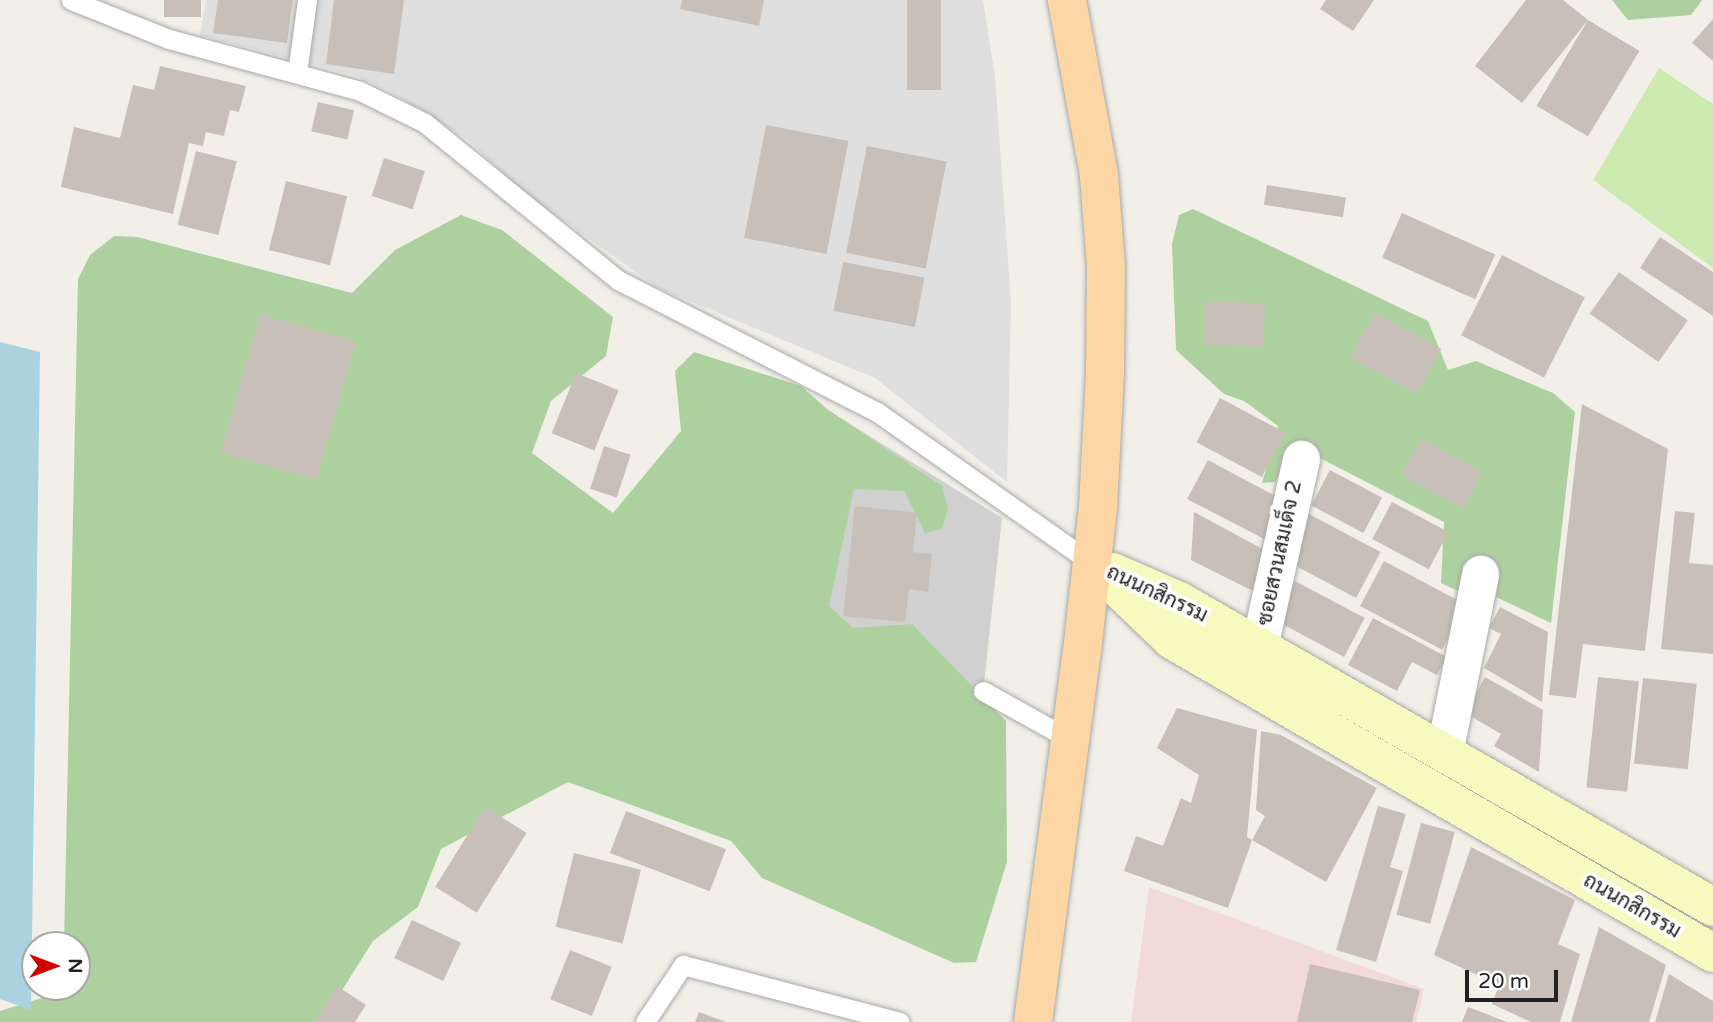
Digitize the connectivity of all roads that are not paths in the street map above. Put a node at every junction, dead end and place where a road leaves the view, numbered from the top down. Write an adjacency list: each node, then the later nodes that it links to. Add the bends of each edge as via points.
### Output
1 (71, 0): 4 (lane, via 169,39)
2 (307, 0): 4 (lane)
3 (1067, 0): 6 (main road, via 1100,175 1106,267 1103,413)
4 (297, 73): 6 (lane, via 360,91 425,123 618,280 877,412)
5 (1301, 459): 8 (street, ซอยสวนสมเด็จ 2)
6 (1092, 563): 8 (main road, ถนนกสิกรรม, via 1179,601); 10 (main road); 13 (main road, ถนนกสิกรรม, via 1172,640)
7 (1480, 574): 11 (street)
8 (1259, 647): 11 (main road, ถนนกสิกรรม)
9 (984, 691): 10 (lane)
10 (1071, 740): 16 (main road)
11 (1444, 753): 12 (main road, ถนนกสิกรรม)
12 (1713, 907)
13 (1713, 953)
14 (645, 1022): 15 (lane, via 683,965)
15 (900, 1022)
16 (1033, 1022)

